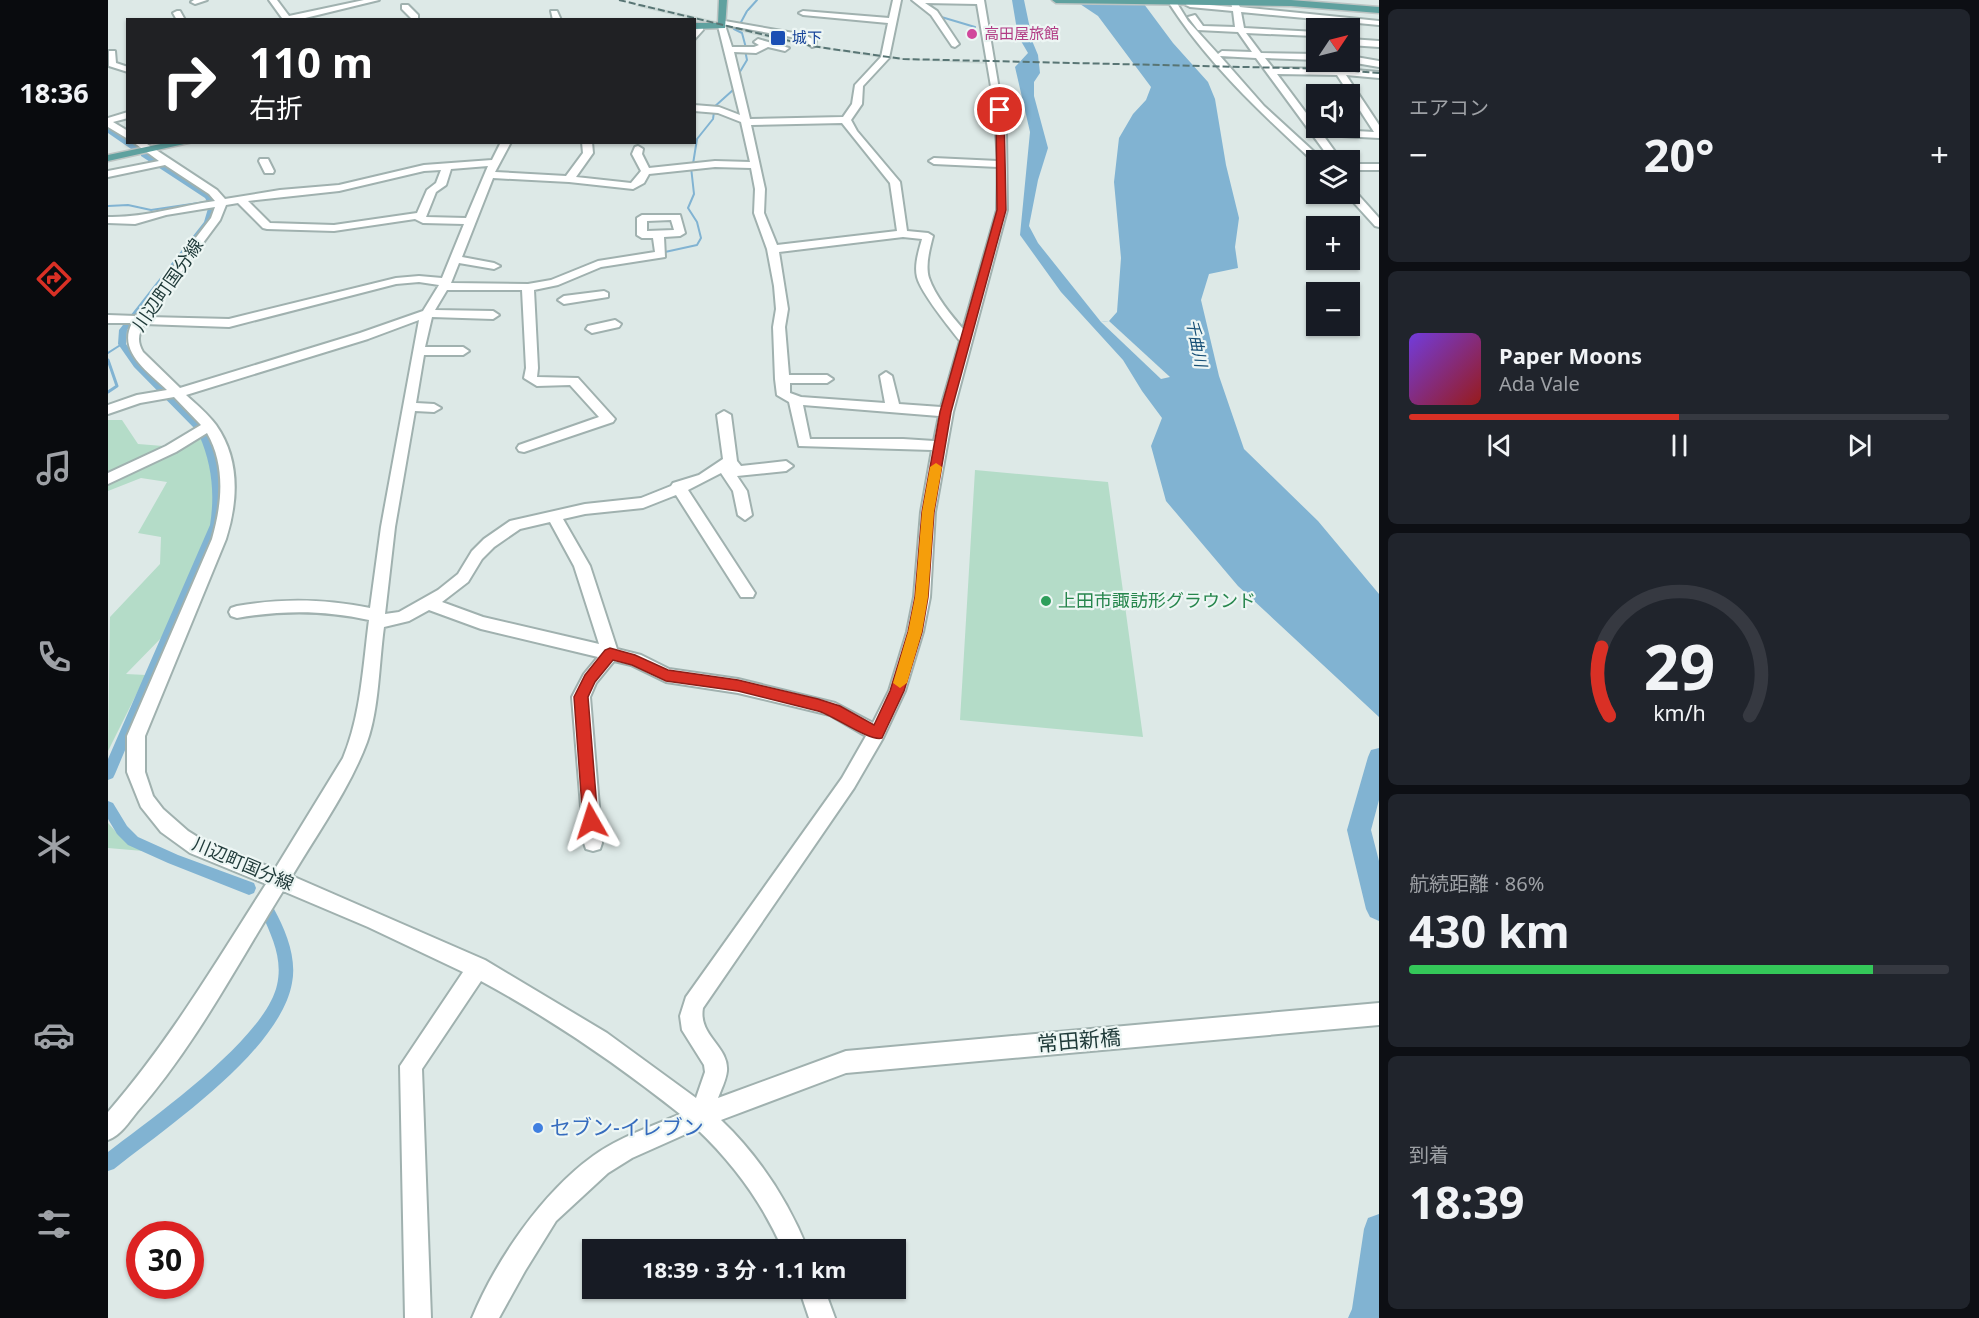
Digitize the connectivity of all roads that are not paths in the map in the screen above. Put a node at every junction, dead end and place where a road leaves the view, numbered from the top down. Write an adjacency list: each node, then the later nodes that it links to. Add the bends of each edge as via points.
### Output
1 (273, 0): 19 (street)
2 (375, 0): 16 (street)
3 (723, 0): 22 (main road)
4 (897, 0): 20 (street)
5 (918, 0): 7 (street); 33 (street, via 934,13)
6 (1056, 0): 8 (main road)
7 (980, 1): 75 (street, via 998,94)
8 (1172, 1): 12 (main road); 59 (street, via 1223,67)
9 (1252, 1): 10 (main road); 12 (main road)
10 (1309, 2): 14 (main road); 15 (street)
11 (1190, 5): 12 (street)
12 (1236, 5): 15 (street); 25 (street)
13 (405, 7): 17 (street)
14 (1379, 10)
15 (1311, 16): 21 (street)
16 (312, 17)
17 (415, 17)
18 (1192, 17): 24 (street, via 1201,28)
19 (284, 18)
20 (891, 21): 27 (street, via 803,10); 57 (street, via 885,57 859,85 859,100)
21 (1379, 22)
22 (722, 24): 23 (main road); 27 (street); 37 (street)
23 (697, 26)
24 (1218, 29): 25 (street); 28 (street)
25 (1240, 30): 26 (street); 41 (street)
26 (1306, 35)
27 (801, 37): 32 (street)
28 (1225, 38)
29 (757, 42): 31 (street)
30 (1360, 43): 34 (street)
31 (767, 44): 36 (street); 37 (street, via 756,50)
32 (812, 44)
33 (956, 44)
34 (1379, 44)
35 (1232, 46): 40 (street)
36 (785, 48)
37 (729, 49): 56 (street)
38 (113, 53): 46 (street, via 111,64)
39 (1222, 54): 40 (street)
40 (1239, 54): 41 (street); 44 (street)
41 (1259, 55): 42 (street); 47 (street)
42 (1306, 57)
43 (1360, 61): 45 (street)
44 (1247, 64)
45 (1379, 64)
46 (126, 70): 51 (street)
47 (1270, 71): 48 (street); 55 (street)
48 (1306, 71)
49 (1340, 72): 62 (street)
50 (1349, 72): 52 (street)
51 (108, 73)
52 (1379, 75)
53 (696, 108): 56 (street, via 718,110)
54 (126, 116): 58 (street)
55 (1306, 116)
56 (744, 119): 57 (street); 76 (street)
57 (846, 120): 97 (street, via 882,172 895,182)
58 (108, 122): 63 (street)
59 (1280, 124): 60 (street); 70 (street)
60 (1306, 126)
61 (1360, 127): 62 (street)
62 (1375, 127)
63 (126, 135)
64 (140, 144): 69 (street)
65 (178, 144): 69 (main road)
66 (505, 144): 80 (street)
67 (587, 144): 85 (street, via 588,153)
68 (638, 149): 81 (street)
69 (148, 150): 71 (main road); 73 (street)
70 (1307, 150)
71 (108, 158)
72 (934, 161): 75 (street)
73 (166, 162): 83 (street); 90 (street, via 213,192)
74 (520, 164): 84 (street)
75 (1002, 164): 111 (street, via 1002,210)
76 (756, 165): 81 (street, via 715,164); 98 (street, via 759,213)
77 (447, 166): 80 (street); 89 (street, via 339,188); 92 (street)
78 (1360, 167): 79 (street)
79 (1379, 167)
80 (492, 169): 84 (street); 94 (street)
81 (646, 171): 86 (street, via 633,186)
82 (622, 173): 86 (street)
83 (108, 174)
84 (507, 177): 85 (street)
85 (569, 180): 86 (street)
86 (620, 185)
87 (1360, 193): 91 (street)
88 (1360, 198): 95 (street)
89 (240, 199): 90 (street); 92 (street, via 267,226 334,228)
90 (216, 203): 93 (street, via 135,221); 107 (street, 川辺町国分線, via 216,218)
91 (1379, 209)
92 (421, 217): 94 (street)
93 (108, 220)
94 (469, 221): 99 (street)
95 (1379, 224)
96 (658, 234): 102 (street, via 661,255 598,264 554,283)
97 (903, 234): 98 (street); 111 (street, via 928,236 923,254 924,277 946,316)
98 (773, 249): 115 (street, via 782,309)
99 (454, 259): 100 (street); 101 (street)
100 (494, 266)
101 (445, 284): 102 (street); 105 (street); 107 (street, via 419,279 396,281 229,323)
102 (528, 287): 127 (street, via 530,378 537,382 573,381 608,419)
103 (604, 295): 104 (street)
104 (564, 300)
105 (427, 313): 106 (street); 112 (street); 117 (street, via 348,342)
106 (493, 315)
107 (141, 318): 108 (street); 117 (street, 川辺町国分線, via 132,346)
108 (108, 319)
109 (615, 324): 110 (street)
110 (592, 328)
111 (966, 341): 123 (street)
112 (418, 351): 113 (street); 119 (street)
113 (463, 351)
114 (886, 376): 121 (street)
115 (781, 379): 116 (street); 118 (street, via 784,395)
116 (827, 379)
117 (169, 394): 122 (street, via 137,399); 125 (street, 川辺町国分線)
118 (795, 399): 121 (street); 126 (street, via 804,443)
119 (408, 407): 120 (street); 137 (street)
120 (435, 408)
121 (893, 408): 123 (street)
122 (108, 410)
123 (946, 412): 126 (street)
124 (724, 415): 128 (street)
125 (210, 426): 130 (street); 141 (street, 川辺町国分線, via 222,449 229,495 225,523 139,726 135,770 146,802 176,834 197,847)
126 (940, 446): 139 (street, via 928,512 922,597 915,632 897,691)
127 (524, 448)
128 (726, 463): 129 (street, via 737,471); 131 (street, via 704,478); 132 (street, via 740,491)
129 (786, 466)
130 (108, 479)
131 (678, 486): 133 (street, via 643,502); 134 (street)
132 (745, 515)
133 (554, 517): 135 (street, via 505,530 477,555 463,578); 138 (street, via 582,566)
134 (747, 593)
135 (427, 603): 137 (street, via 403,616); 138 (street, via 482,623)
136 (237, 612): 137 (street, via 290,604 343,608)
137 (377, 619): 141 (street, via 359,741 333,794)
138 (610, 654): 139 (street, via 635,660 666,675 738,686 835,710); 140 (street, via 581,697)
139 (877, 734): 144 (street, via 848,783 693,1004 693,1030 715,1061 716,1072)
140 (593, 843)
141 (279, 880): 142 (street, 川辺町国分線); 145 (street, via 181,1036)
142 (478, 967): 144 (street, 川辺町国分線, via 557,1011); 148 (street, via 411,1066)
143 (1379, 1014): 144 (street, 常田新橋, via 846,1062)
144 (701, 1116): 146 (street, 川辺町国分線, via 769,1194); 149 (street, 常田新橋, via 624,1150 572,1190 548,1213)
145 (108, 1129)
146 (791, 1239)
147 (815, 1299): 150 (street)
148 (418, 1318)
149 (485, 1318)
150 (822, 1318)

